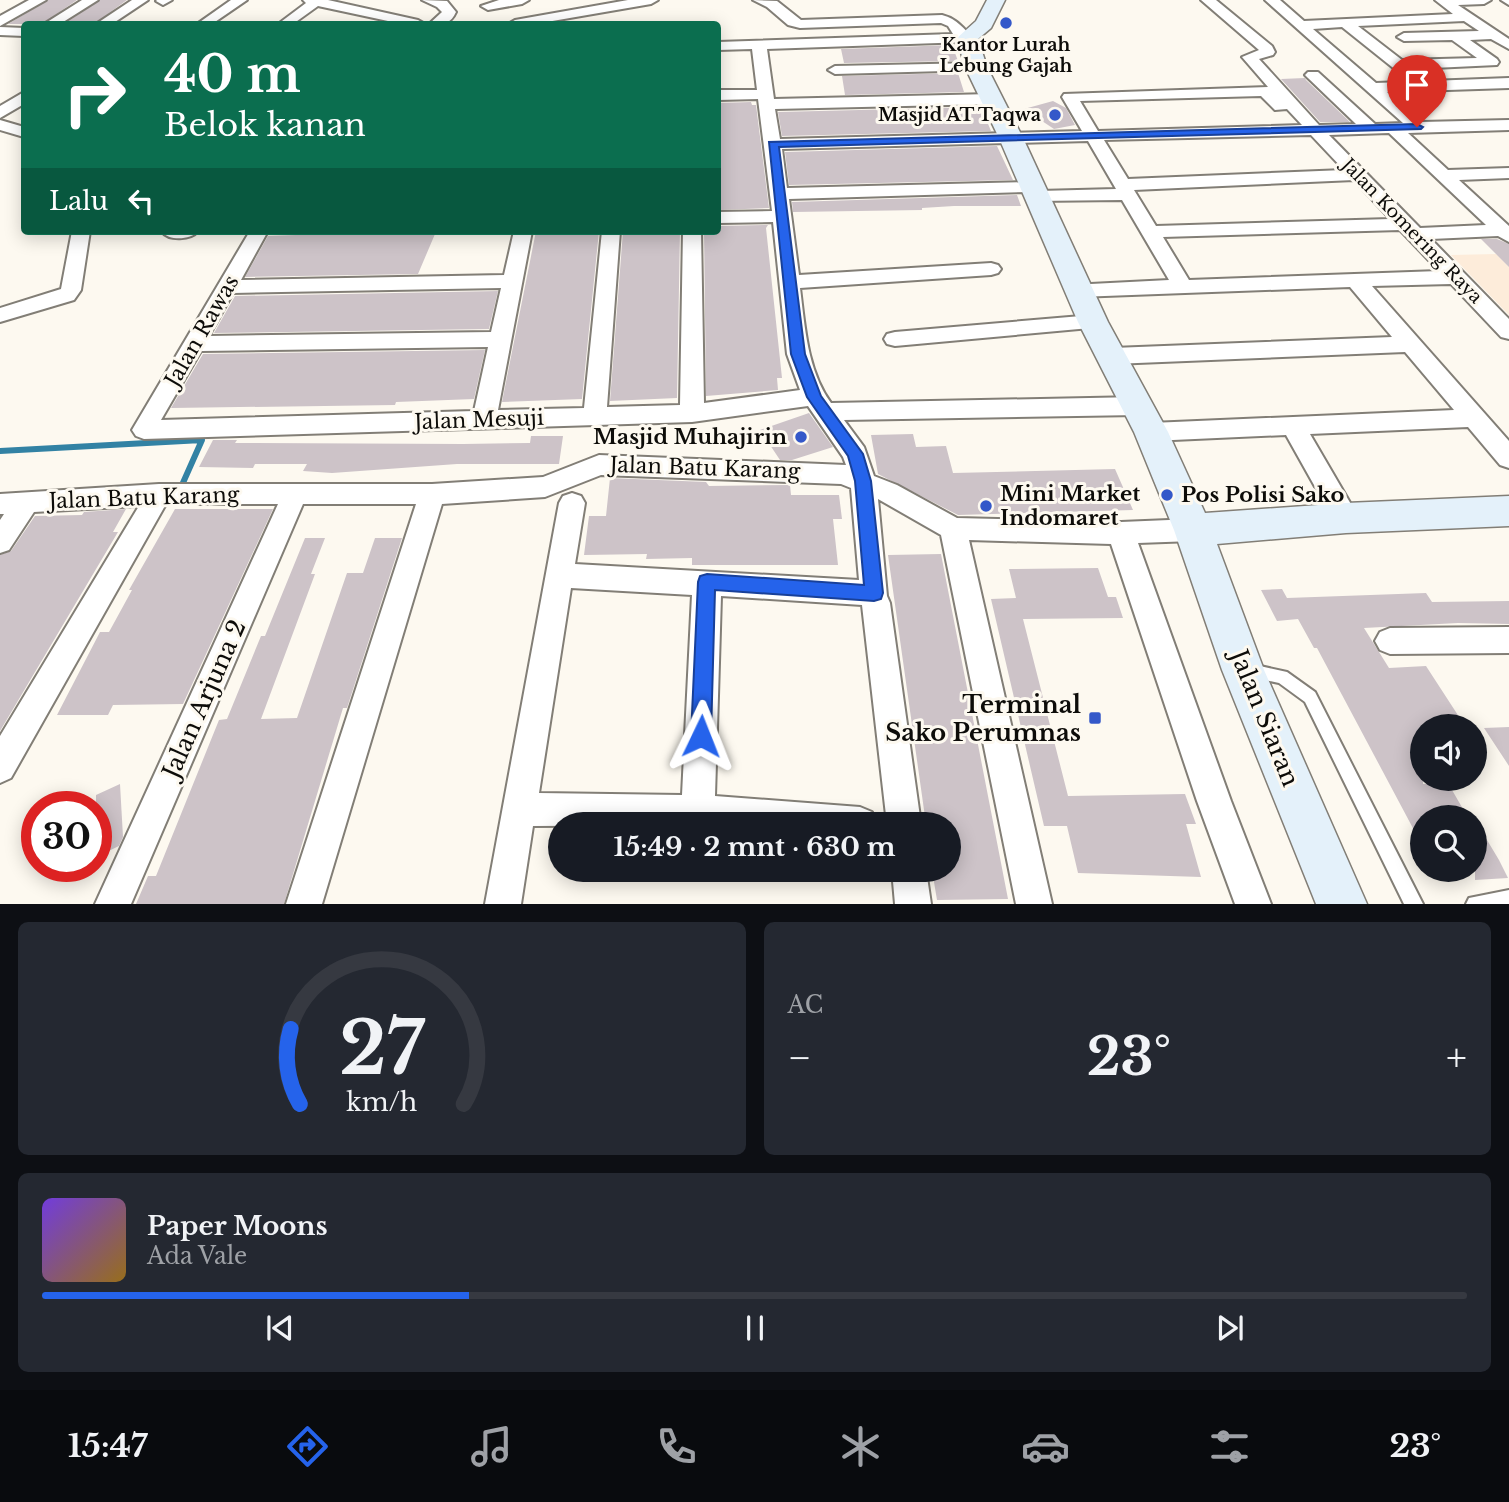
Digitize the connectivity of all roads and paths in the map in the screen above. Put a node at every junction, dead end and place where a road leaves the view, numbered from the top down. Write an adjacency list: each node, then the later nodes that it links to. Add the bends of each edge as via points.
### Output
1 (39, 0): 26 (street)
2 (91, 0): 16 (street)
3 (141, 0): 17 (street)
4 (240, 0): 18 (street)
5 (315, 0): 19 (street); 20 (street)
6 (429, 0): 21 (street, via 449,12)
7 (522, 0): 14 (street)
8 (651, 0): 22 (street)
9 (1208, 0): 23 (street)
10 (1272, 0): 24 (street)
11 (1443, 0): 12 (street); 15 (street)
12 (1484, 0)
13 (772, 1): 27 (street, via 796,23)
14 (481, 2)
15 (1472, 20): 25 (street); 30 (street)
16 (56, 21)
17 (108, 21)
18 (208, 21)
19 (289, 21)
20 (405, 21)
21 (441, 21)
22 (532, 21)
23 (1236, 21): 24 (street); 53 (street, Jalan Komering Raya, via 1267,49 1249,57)
24 (1298, 21): 28 (street); 48 (street)
25 (1381, 21): 28 (street); 34 (street)
26 (0, 22)
27 (823, 23): 29 (street); 35 (street)
28 (1345, 23): 41 (street)
29 (972, 24): 35 (street); 42 (street, Jalan Siaran)
30 (1496, 29): 33 (street); 37 (street)
31 (0, 31): 32 (street)
32 (21, 32)
33 (1455, 36): 34 (street); 39 (street)
34 (1404, 37): 40 (street)
35 (828, 40): 36 (street); 46 (street)
36 (759, 44): 38 (street); 51 (street)
37 (1509, 45)
38 (721, 46)
39 (1492, 62): 40 (street); 44 (street)
40 (1437, 64): 41 (street)
41 (1399, 65): 47 (street)
42 (976, 67): 46 (street); 52 (street, Jalan Siaran)
43 (1313, 75): 59 (street)
44 (1509, 75)
45 (1509, 83): 47 (street)
46 (840, 86): 51 (street); 52 (street)
47 (1426, 87): 48 (street)
48 (1375, 88): 58 (street)
49 (721, 94): 51 (street)
50 (21, 99): 54 (street)
51 (766, 99): 66 (street)
52 (992, 99): 64 (street, Jalan Siaran)
53 (1282, 101): 60 (street, Jalan Komering Raya); 63 (street, via 1265,91 1070,97 1086,119)
54 (0, 113)
55 (0, 125): 61 (street)
56 (1509, 125): 58 (street)
57 (1392, 127): 58 (street); 59 (street); 68 (street)
58 (1417, 127)
59 (1370, 128): 60 (street)
60 (1308, 129): 63 (street); 69 (street, Jalan Komering Raya)
61 (21, 132)
62 (21, 134): 65 (street)
63 (1091, 136): 64 (street); 70 (street)
64 (1012, 138): 66 (street); 71 (street, Jalan Siaran)
65 (0, 140)
66 (773, 144): 72 (street)
67 (1509, 173): 68 (street)
68 (1443, 175): 75 (street, via 1486,217)
69 (1359, 176): 70 (street); 76 (street, Jalan Komering Raya)
70 (1125, 190): 71 (street); 77 (street)
71 (1033, 192): 72 (street); 90 (street, Jalan Siaran)
72 (779, 194): 73 (street)
73 (782, 216): 74 (street); 87 (street)
74 (721, 218)
75 (1507, 228): 76 (street)
76 (1410, 229): 77 (street); 84 (street, Jalan Komering Raya)
77 (1152, 232): 89 (street)
78 (80, 235): 91 (street, via 67,295)
79 (257, 235): 88 (street, Jalan Rawas)
80 (522, 235): 86 (street)
81 (611, 235): 102 (street)
82 (692, 235): 101 (street)
83 (991, 269): 87 (street)
84 (1457, 277): 85 (street); 93 (street, Jalan Komering Raya)
85 (1354, 279): 89 (street); 97 (street)
86 (513, 281): 88 (street); 94 (street)
87 (790, 282): 99 (street, via 798,354)
88 (227, 287): 96 (street, Jalan Rawas)
89 (1183, 287): 90 (street)
90 (1078, 290): 92 (street, Jalan Siaran)
91 (0, 315)
92 (1093, 322): 95 (street); 98 (street, Jalan Siaran)
93 (1509, 332)
94 (501, 339): 96 (street); 104 (street)
95 (895, 339)
96 (194, 344): 106 (street, Jalan Rawas)
97 (1411, 344): 98 (street); 103 (street)
98 (1113, 356): 100 (street, Jalan Siaran)
99 (820, 405): 100 (street, Jalan Mesuji); 101 (street, Jalan Mesuji); 109 (street, via 855,454)
100 (1138, 406): 107 (street, Jalan Siaran)
101 (692, 413): 102 (street, Jalan Mesuji)
102 (595, 416): 104 (street, Jalan Mesuji)
103 (1473, 418): 105 (street); 108 (street)
104 (484, 420): 106 (street, Jalan Mesuji)
105 (1293, 426): 107 (street); 117 (street)
106 (144, 430)
107 (1151, 432): 119 (street, Jalan Siaran)
108 (1509, 458)
109 (863, 481): 112 (street, Jalan Batu Karang, via 819,471 599,465 545,488); 118 (street, Jalan Batu Karang); 123 (street, via 874,593)
110 (159, 494): 111 (street, Jalan Batu Karang); 113 (street, Jalan Batu Karang); 128 (street)
111 (295, 494): 112 (street, Jalan Batu Karang); 134 (street, Jalan Arjuna 2)
112 (432, 494): 135 (street)
113 (27, 502): 115 (street, Jalan Batu Karang); 121 (street)
114 (572, 503): 122 (street)
115 (0, 504)
116 (1509, 511): 117 (street)
117 (1346, 518): 119 (street)
118 (953, 528): 120 (street, Jalan Batu Karang); 138 (street)
119 (1193, 530): 120 (street, Jalan Batu Karang); 127 (street, Jalan Siaran)
120 (1121, 533): 139 (street)
121 (0, 542)
122 (561, 575): 123 (street); 129 (street)
123 (707, 582): 130 (street)
124 (876, 603): 131 (street)
125 (1509, 639): 126 (street)
126 (1390, 641)
127 (1243, 670): 140 (street, Jalan Siaran); 141 (lane, via 1282,677 1310,697)
128 (0, 767)
129 (520, 808): 130 (street); 136 (street)
130 (698, 812)
131 (902, 812)
132 (910, 882): 137 (street)
133 (1509, 899): 142 (lane)
134 (113, 904)
135 (304, 904)
136 (503, 904)
137 (913, 904)
138 (1034, 904)
139 (1253, 904)
140 (1342, 904)
141 (1414, 904)
142 (1475, 904)

